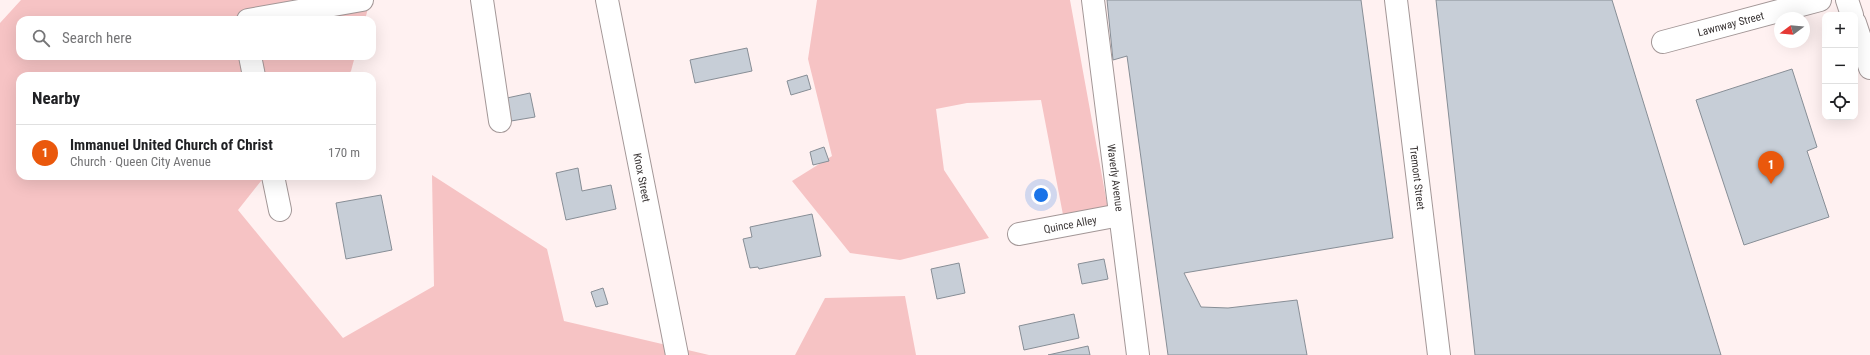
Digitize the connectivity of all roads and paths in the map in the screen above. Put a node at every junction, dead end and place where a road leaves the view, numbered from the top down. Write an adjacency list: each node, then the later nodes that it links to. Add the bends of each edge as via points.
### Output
1 (362, 0): 9 (street)
2 (482, 0): 15 (street)
3 (607, 0): 20 (street, Knox Street)
4 (1094, 0): 18 (street, Waverly Avenue)
5 (1396, 0): 22 (street, Tremont Street)
6 (1820, 0): 11 (street, Lawnway Street)
7 (1847, 0): 8 (street)
8 (1851, 12)
9 (271, 16)
10 (1858, 32): 13 (street)
11 (1664, 42)
12 (251, 60): 14 (street)
13 (1870, 68)
14 (253, 72)
15 (500, 121)
16 (274, 180): 17 (street)
17 (280, 210)
18 (1120, 215): 19 (street, Quince Alley); 21 (street, Waverly Avenue)
19 (1019, 234)
20 (677, 355)
21 (1138, 355)
22 (1439, 355)

